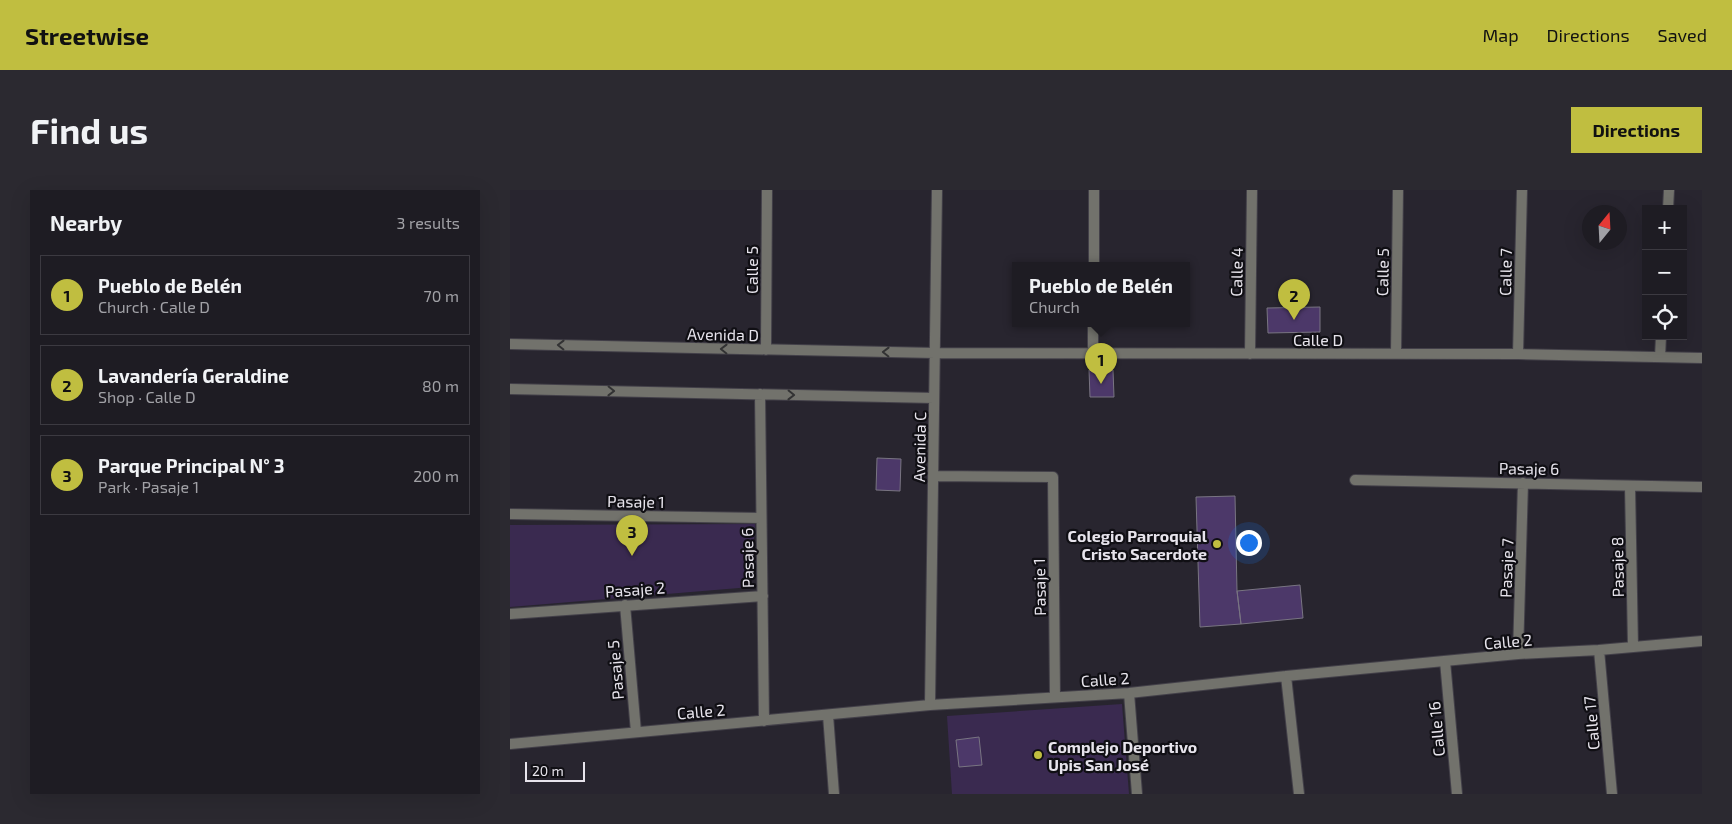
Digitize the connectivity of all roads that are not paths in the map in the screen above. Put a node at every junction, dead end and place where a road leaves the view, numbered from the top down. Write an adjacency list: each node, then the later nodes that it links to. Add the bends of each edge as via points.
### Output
1 (767, 190): 13 (street, Calle 5)
2 (937, 190): 14 (street, Avenida C)
3 (1094, 190): 9 (street)
4 (1252, 190): 16 (street, Calle 4)
5 (1398, 190): 17 (street, Calle 5)
6 (1522, 190): 18 (street, Calle 7)
7 (1669, 190): 8 (street)
8 (1668, 205)
9 (1094, 262)
10 (1093, 327): 15 (street)
11 (1662, 340): 19 (street)
12 (510, 344): 13 (street, Avenida D, one-way to 12)
13 (766, 350): 14 (street, Avenida D, one-way to 13)
14 (935, 354): 15 (street, Calle D); 23 (street, Avenida C)
15 (1093, 354): 16 (street, Calle D)
16 (1250, 354): 17 (street, Calle D)
17 (1396, 354): 18 (street, Calle D)
18 (1518, 354): 19 (street, Calle D)
19 (1660, 357): 20 (street, Calle D)
20 (1702, 358)
21 (510, 389): 22 (street, one-way to 22)
22 (760, 394): 23 (street, one-way to 23); 30 (street, Pasaje 6)
23 (934, 398): 24 (street, Avenida C)
24 (933, 476): 41 (street, Pasaje 1, via 1053,477); 42 (street, Avenida C)
25 (1356, 480): 26 (street, Pasaje 6)
26 (1523, 483): 27 (street, Pasaje 6); 37 (street, Pasaje 7)
27 (1630, 486): 28 (street, Pasaje 6); 35 (street, Pasaje 8)
28 (1702, 487)
29 (510, 514): 30 (street, Pasaje 1)
30 (761, 518): 31 (street, Pasaje 6)
31 (763, 596): 32 (street, Pasaje 2); 44 (street, Pasaje 6)
32 (625, 605): 33 (street, Pasaje 2); 45 (street, Pasaje 5)
33 (510, 614)
34 (1702, 641): 35 (street, Calle 2)
35 (1633, 647): 36 (street, Calle 2)
36 (1599, 650): 37 (street, Calle 2); 51 (street, Calle 17)
37 (1518, 654): 38 (street, Calle 2)
38 (1444, 662): 39 (street, Calle 2); 50 (street, Calle 16)
39 (1286, 676): 40 (street, Calle 2); 49 (street)
40 (1129, 693): 41 (street, Calle 2); 48 (street)
41 (1055, 697): 42 (street, Calle 2)
42 (930, 705): 43 (street, Calle 2)
43 (828, 715): 44 (street, Calle 2); 47 (street)
44 (764, 721): 45 (street, Calle 2)
45 (636, 732): 46 (street, Calle 2)
46 (510, 744)
47 (834, 794)
48 (1137, 794)
49 (1299, 794)
50 (1457, 794)
51 (1612, 794)

